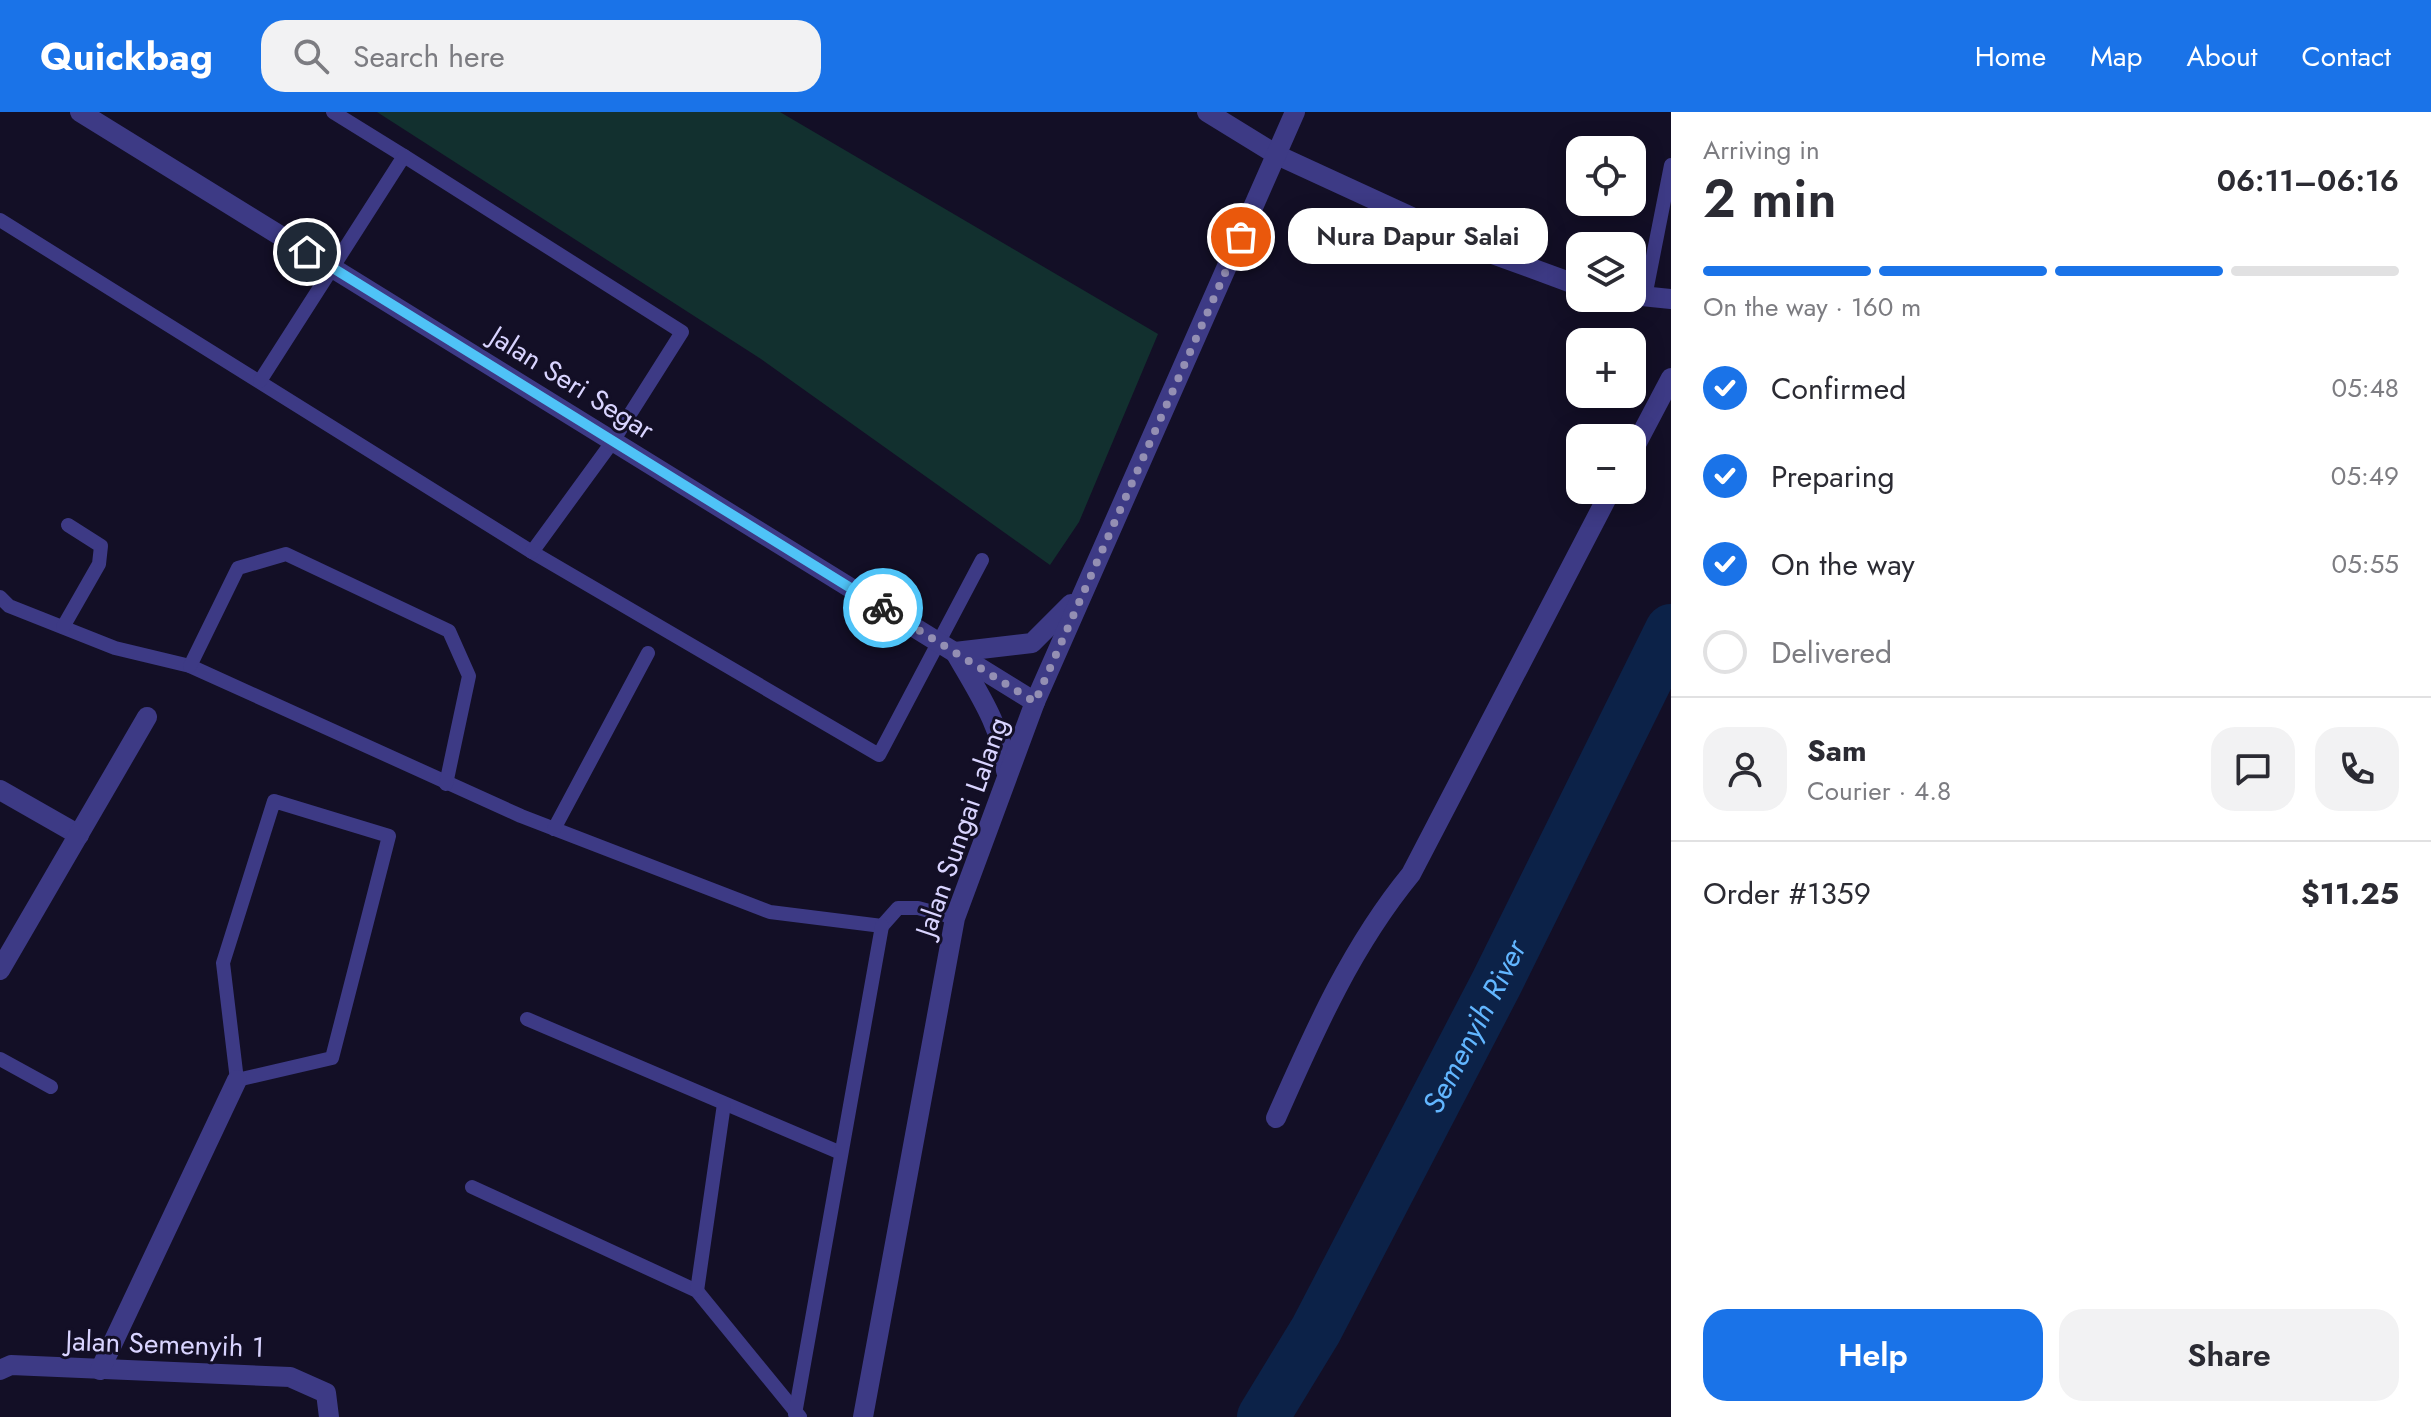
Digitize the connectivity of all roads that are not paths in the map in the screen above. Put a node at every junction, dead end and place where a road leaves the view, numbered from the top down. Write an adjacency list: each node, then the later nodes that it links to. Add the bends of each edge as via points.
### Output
1 (80, 112): 10 (street, Jalan Seri Segar)
2 (333, 112): 6 (lane)
3 (1207, 112): 5 (street)
4 (1295, 112): 5 (street, Jalan Sungai Lalang)
5 (1277, 155): 11 (street, via 1490,253); 22 (street, Jalan Sungai Lalang)
6 (404, 156): 10 (lane); 17 (lane, via 682,332)
7 (1671, 165): 9 (lane)
8 (0, 220): 15 (lane)
9 (1646, 264)
10 (333, 268): 15 (lane); 17 (street, Jalan Seri Segar)
11 (1566, 281)
12 (1646, 297): 13 (street)
13 (1671, 299)
14 (1671, 378): 16 (street)
15 (260, 381): 20 (lane)
16 (1646, 425)
17 (613, 441): 20 (lane); 25 (street, Jalan Seri Segar)
18 (1604, 504): 43 (street, via 1411,874 1382,909 1326,1005)
19 (68, 525): 24 (lane, via 101,546 99,564)
20 (532, 552): 25 (lane, via 879,755)
21 (982, 560): 25 (lane)
22 (1082, 593): 25 (street, via 1032,643); 28 (street, Jalan Sungai Lalang)
23 (0, 597): 24 (lane, via 9,606)
24 (63, 627): 27 (lane, via 115,648)
25 (948, 648): 28 (street, Jalan Seri Segar); 30 (street, via 1004,745)
26 (648, 653): 33 (lane)
27 (190, 666): 31 (lane); 31 (lane, via 238,568 286,554 449,631 469,676)
28 (1035, 702): 30 (street, Jalan Sungai Lalang)
29 (147, 717): 34 (street)
30 (1007, 779): 35 (street, Jalan Sungai Lalang)
31 (446, 784): 33 (lane)
32 (0, 790): 34 (street)
33 (554, 829): 36 (lane, via 770,912)
34 (79, 835): 37 (street)
35 (955, 918): 36 (lane, via 898,908); 51 (street, Jalan Sungai Lalang)
36 (882, 926): 44 (lane)
37 (0, 970)
38 (527, 1019): 42 (lane)
39 (0, 1059): 41 (lane)
40 (237, 1080): 40 (lane, via 332,1058 389,836 274,801 223,963); 48 (street)
41 (51, 1087)
42 (724, 1104): 44 (lane); 46 (lane)
43 (1276, 1118)
44 (841, 1153): 49 (lane)
45 (472, 1187): 46 (lane)
46 (697, 1291): 49 (lane)
47 (0, 1370): 48 (street, Jalan Semenyih 1, via 11,1365)
48 (100, 1370): 50 (street, Jalan Semenyih 1, via 290,1377 326,1393)
49 (797, 1416)
50 (329, 1417)
51 (863, 1417)

